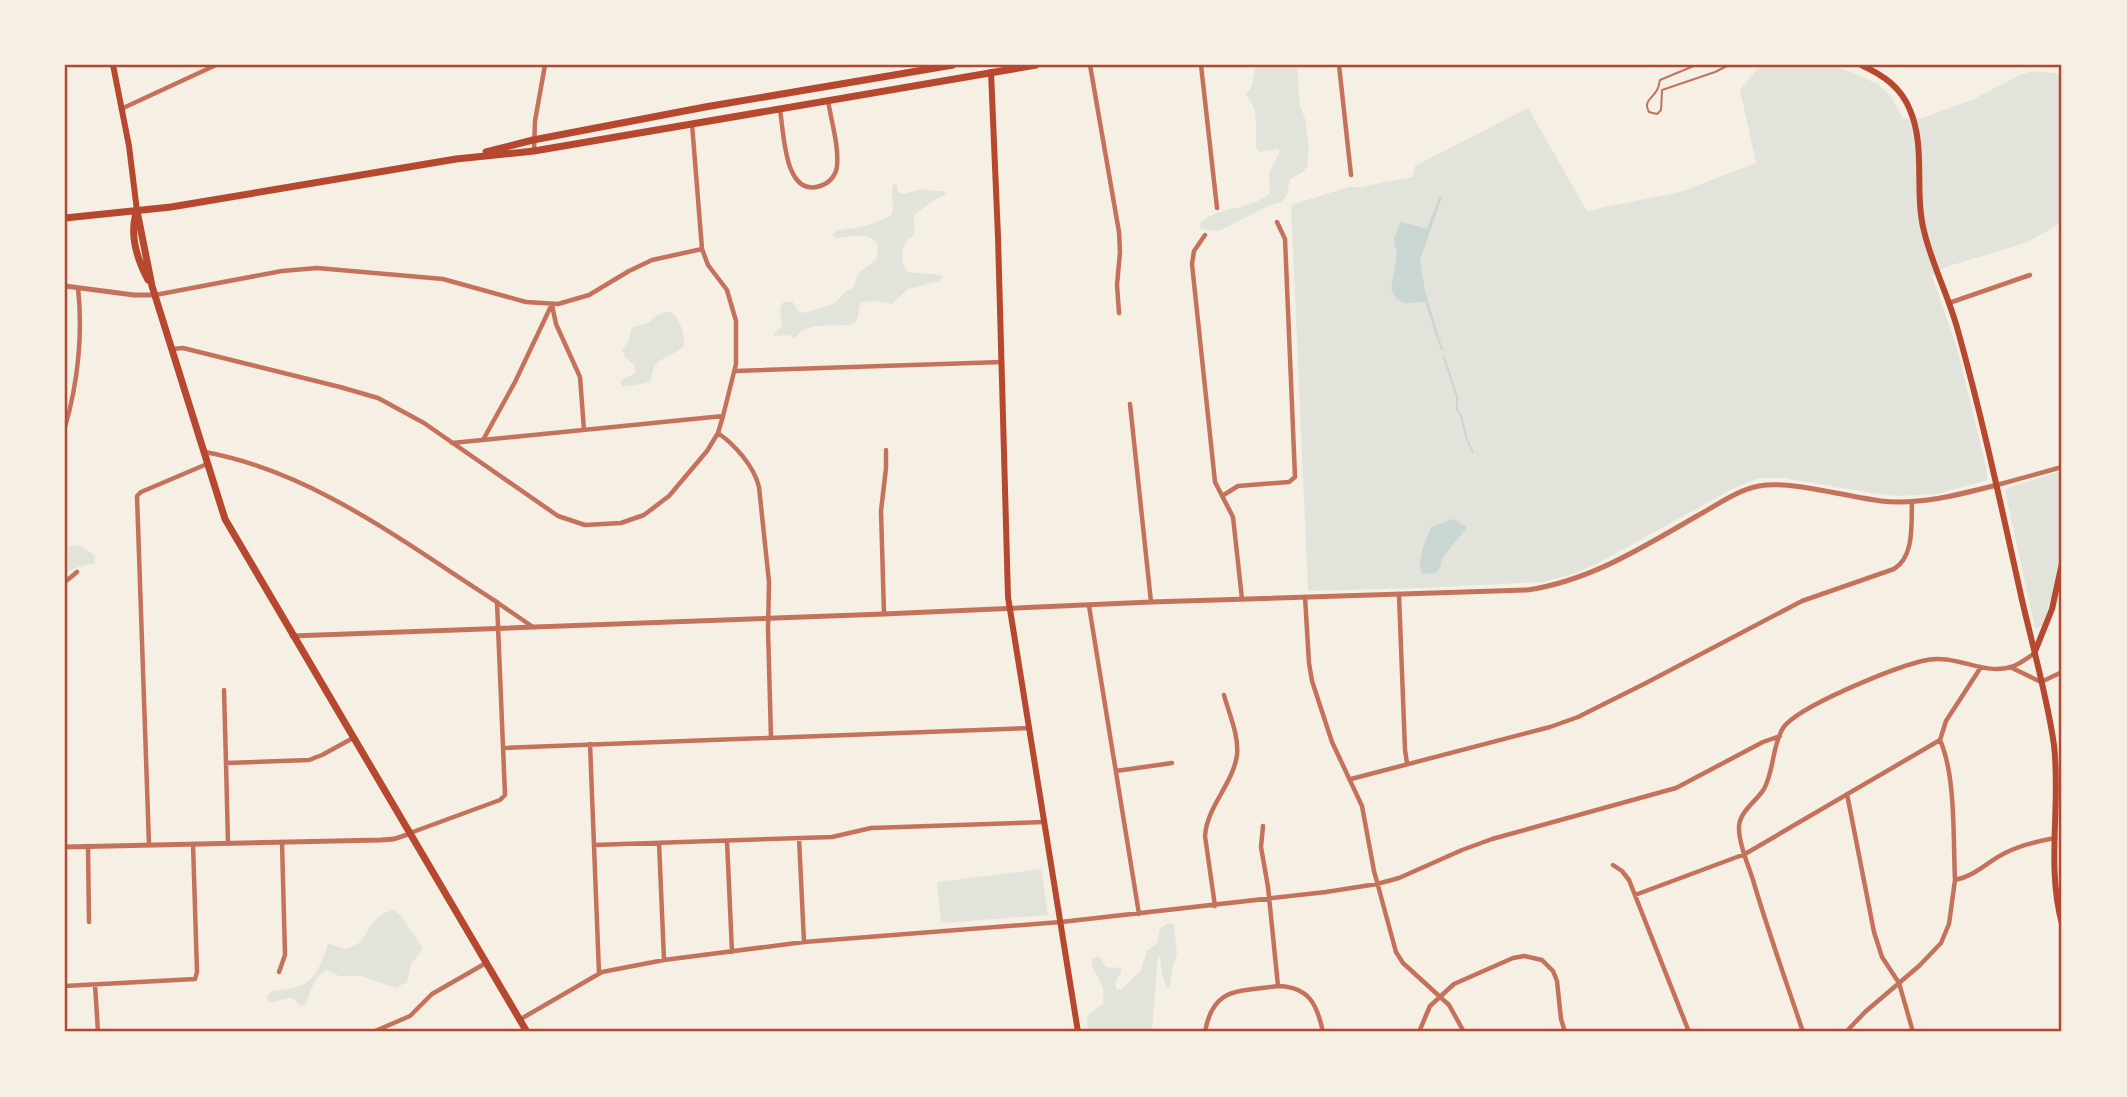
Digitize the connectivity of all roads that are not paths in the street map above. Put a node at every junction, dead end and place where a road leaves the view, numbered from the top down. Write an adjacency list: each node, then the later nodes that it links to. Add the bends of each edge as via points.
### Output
1 (113, 65): 16 (main road)
2 (216, 65): 16 (street)
3 (545, 65): 22 (street)
4 (953, 65): 15 (main road)
5 (1036, 65): 12 (main road)
6 (1090, 65): 38 (street, via 1119,232)
7 (1201, 65): 26 (street)
8 (1339, 65): 25 (street)
9 (1696, 65): 13 (lane, via 1664,77 1658,83)
10 (1729, 65): 13 (lane)
11 (1861, 65): 36 (main road, via 1894,85 1912,114 1922,222)
12 (990, 72): 14 (main road); 40 (main road)
13 (1660, 89): 13 (lane, via 1647,103 1649,113 1661,110)
14 (828, 100): 17 (main road); 17 (street, via 836,167 830,180 818,186 802,184 793,176)
15 (729, 103): 18 (main road, via 729,113); 20 (main road)
16 (121, 109): 27 (main road)
17 (780, 109): 18 (main road)
18 (722, 118): 19 (main road)
19 (692, 123): 21 (main road); 31 (street)
20 (615, 125): 21 (main road); 22 (main road)
21 (612, 137): 23 (main road)
22 (533, 140): 23 (street); 24 (main road)
23 (534, 150): 24 (main road)
24 (475, 156): 27 (main road)
25 (1350, 175)
26 (1217, 208)
27 (137, 211): 28 (main road); 35 (main road)
28 (65, 218)
29 (1277, 222): 54 (street, via 1284,239 1295,477 1290,482 1237,486)
30 (1205, 235): 54 (street, via 1192,264 1215,480)
31 (702, 249): 37 (street, via 652,260 589,295); 41 (street, via 733,308)
32 (2030, 275): 36 (street)
33 (65, 286): 34 (street)
34 (78, 288): 35 (street); 44 (street, via 77,364)
35 (155, 295): 37 (street, via 317,268 443,279 526,302); 39 (main road)
36 (1949, 303): 53 (main road)
37 (552, 304): 45 (street, via 580,377); 47 (street)
38 (1119, 313)
39 (172, 349): 48 (street, via 364,393 416,418); 50 (main road)
40 (1002, 362): 41 (street); 65 (main road)
41 (735, 371): 43 (street)
42 (1130, 404): 63 (street)
43 (723, 416): 45 (street); 46 (street)
44 (65, 427)
45 (584, 430): 47 (street)
46 (718, 433): 48 (street, via 696,466 651,511 640,518 598,526 558,516); 67 (street, via 757,480 769,579)
47 (483, 440): 48 (street)
48 (452, 443)
49 (886, 450): 66 (street, via 881,511)
50 (205, 452): 51 (main road); 62 (street, via 286,477 328,496)
51 (208, 463): 70 (main road, via 225,519); 102 (street, via 137,496)
52 (2062, 467): 53 (street)
53 (1997, 485): 55 (street); 71 (main road)
54 (1222, 496): 61 (street, via 1233,517)
55 (1912, 502): 59 (street, via 1763,485 1736,494 1589,574 1562,583 1527,590); 87 (street, via 1907,555 1894,569 1802,601 1578,717)
56 (2062, 563): 71 (main road, via 2052,609)
57 (76, 572): 58 (street)
58 (65, 582)
59 (1399, 595): 60 (street); 87 (street)
60 (1305, 597): 61 (street); 89 (street, via 1312,681 1332,743)
61 (1242, 599): 63 (street)
62 (497, 602): 68 (street); 69 (street)
63 (1151, 602): 64 (street)
64 (1089, 606): 65 (street); 88 (street)
65 (1009, 609): 66 (street); 78 (main road)
66 (884, 614): 67 (street)
67 (768, 618): 68 (street); 81 (street)
68 (533, 627): 69 (street)
69 (498, 628): 70 (street); 84 (street)
70 (292, 636): 80 (main road)
71 (2034, 654): 73 (street); 75 (main road)
72 (1981, 667): 73 (street); 79 (street, via 1937,658 1900,668 1809,709 1787,723); 82 (street, via 1945,723)
73 (2010, 667): 75 (street)
74 (2062, 672): 75 (street)
75 (2041, 682): 93 (main road, via 2054,746)
76 (223, 690): 85 (street)
77 (1224, 695): 112 (street, via 1237,751 1206,828)
78 (1029, 728): 81 (street); 91 (main road)
79 (1780, 736): 106 (street, via 1765,787 1740,819); 109 (street, via 1676,788 1492,839)
80 (353, 738): 85 (street, via 309,760); 94 (main road)
81 (771, 738): 83 (street)
82 (1940, 740): 90 (street); 108 (street, via 1951,792)
83 (590, 744): 84 (street); 103 (street)
84 (503, 748): 94 (street, via 503,799)
85 (226, 763): 99 (street)
86 (1172, 763): 88 (street)
87 (1407, 763): 89 (street)
88 (1116, 771): 113 (street)
89 (1351, 779): 109 (street, via 1364,814)
90 (1847, 794): 106 (street); 123 (street, via 1874,932 1882,957)
91 (1044, 822): 95 (street, via 870,828); 115 (main road)
92 (1263, 826): 111 (street, via 1261,847)
93 (2059, 828): 96 (main road)
94 (409, 834): 98 (street, via 390,839); 120 (main road)
95 (799, 838): 97 (street); 117 (street)
96 (2055, 838): 108 (street, via 2013,850); 116 (main road)
97 (727, 841): 100 (street); 118 (street)
98 (282, 842): 99 (street); 121 (street, via 285,956)
99 (229, 843): 101 (street)
100 (659, 843): 103 (street); 119 (street)
101 (193, 844): 102 (street); 124 (street, via 195,979)
102 (149, 845): 104 (street)
103 (594, 845): 122 (street)
104 (88, 846): 105 (street); 114 (street)
105 (65, 847)
106 (1745, 854): 110 (street); 139 (street)
107 (1613, 865): 110 (street, via 1627,877)
108 (1955, 880): 123 (street, via 1946,933 1934,951)
109 (1377, 884): 111 (street); 127 (street, via 1399,958)
110 (1635, 895): 138 (street)
111 (1269, 899): 112 (street); 126 (street)
112 (1215, 906): 113 (street)
113 (1139, 914): 115 (street)
114 (89, 922)
115 (1061, 922): 117 (street); 132 (main road)
116 (2062, 925)
117 (804, 942): 118 (street)
118 (732, 951): 119 (street)
119 (664, 960): 122 (street)
120 (486, 963): 128 (main road); 130 (street, via 432,994 410,1016)
121 (279, 972)
122 (599, 973): 128 (street)
123 (1899, 983): 140 (street); 141 (street)
124 (94, 985): 125 (street); 129 (street)
125 (65, 986)
126 (1278, 986): 133 (street, via 1223,997 1210,1012); 134 (street, via 1298,990 1312,1001)
127 (1440, 996): 135 (street, via 1427,1011); 136 (street); 137 (street, via 1461,980 1517,957 1532,956 1555,974)
128 (519, 1020): 131 (main road)
129 (98, 1032)
130 (373, 1032)
131 (527, 1032)
132 (1078, 1032)
133 (1205, 1032)
134 (1323, 1032)
135 (1419, 1032)
136 (1464, 1032)
137 (1565, 1032)
138 (1689, 1032)
139 (1803, 1032)
140 (1846, 1032)
141 (1913, 1032)

